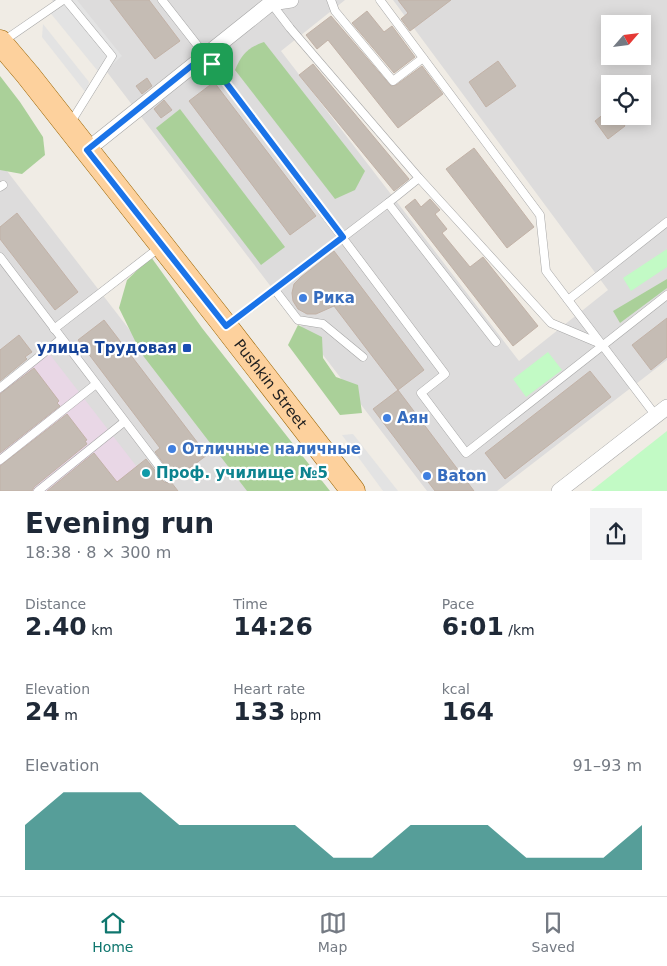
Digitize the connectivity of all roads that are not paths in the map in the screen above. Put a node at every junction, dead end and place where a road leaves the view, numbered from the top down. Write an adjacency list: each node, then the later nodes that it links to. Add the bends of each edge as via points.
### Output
1 (64, 0): 7 (lane); 10 (lane, via 112,56)
2 (162, 0): 8 (lane)
3 (291, 0): 6 (street)
4 (331, 0): 9 (lane, via 335,11 392,81)
5 (380, 0): 9 (lane)
6 (271, 3): 8 (street); 12 (lane)
7 (0, 43): 10 (main road, Pushkin Street)
8 (205, 55): 11 (street); 15 (lane)
9 (424, 58): 20 (lane, via 540,215 546,271)
10 (68, 127): 11 (main road, Pushkin Street)
11 (87, 150): 16 (main road, Pushkin Street)
12 (419, 178): 13 (lane); 25 (lane, via 551,323)
13 (388, 203): 15 (lane); 24 (lane)
14 (667, 222): 20 (lane)
15 (343, 237): 18 (lane); 25 (lane, via 445,374 421,393 466,452)
16 (162, 246): 21 (main road, Pushkin Street); 22 (lane)
17 (0, 257): 22 (lane)
18 (275, 290): 21 (lane); 26 (lane, via 298,320 323,324)
19 (667, 296): 25 (lane)
20 (568, 300): 25 (lane)
21 (226, 326): 34 (main road, Pushkin Street)
22 (54, 329): 23 (lane)
23 (61, 339): 27 (lane); 28 (lane)
24 (496, 342)
25 (603, 345): 29 (lane)
26 (363, 357)
27 (96, 384): 30 (lane); 31 (lane)
28 (0, 388)
29 (662, 411): 35 (street)
30 (124, 422): 32 (lane); 33 (lane)
31 (0, 460)
32 (168, 478)
33 (38, 491)
34 (353, 491)
35 (559, 491)

